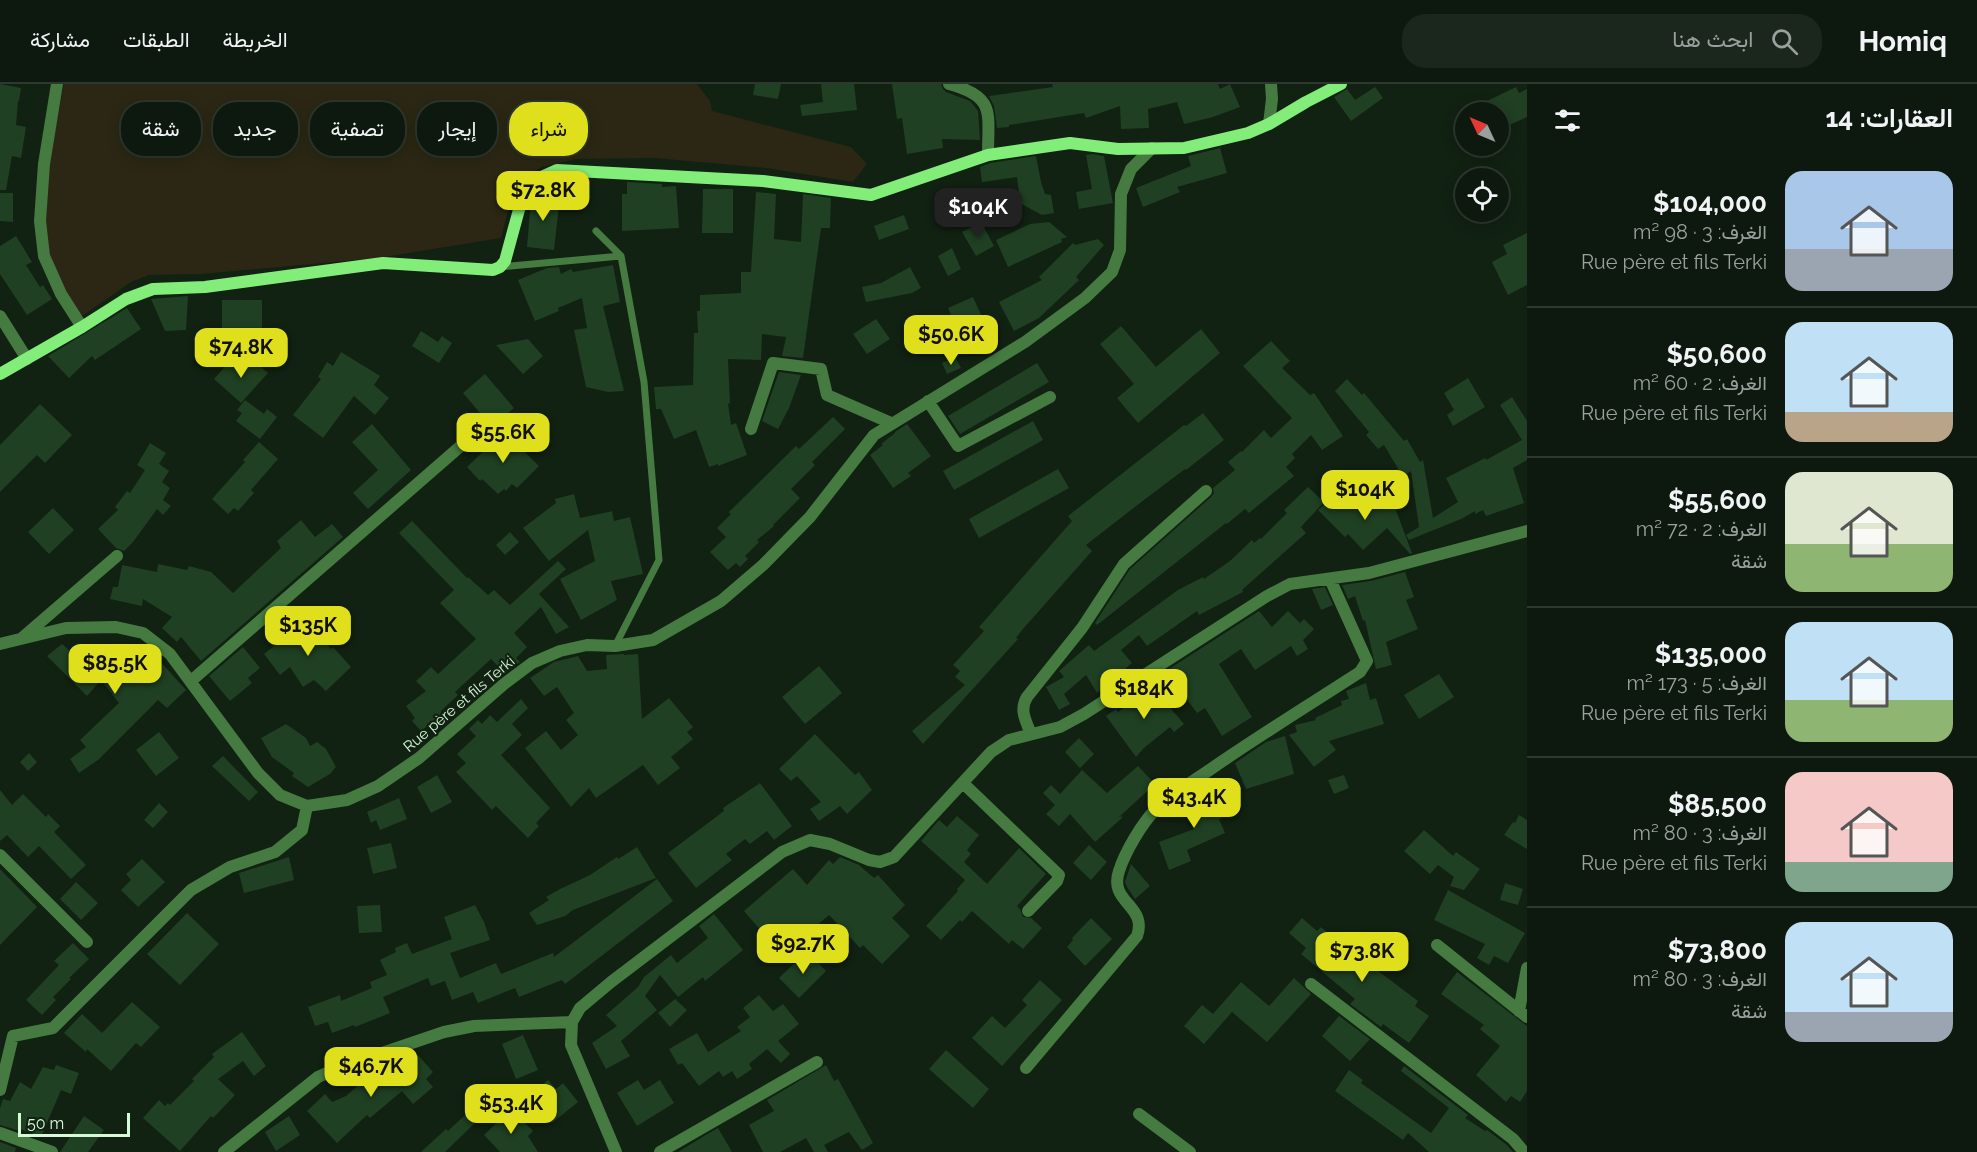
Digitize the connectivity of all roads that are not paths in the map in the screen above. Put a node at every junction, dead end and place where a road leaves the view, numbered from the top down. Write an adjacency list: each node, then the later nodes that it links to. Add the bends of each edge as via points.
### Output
1 (57, 84): 12 (street, via 44,164 40,221 44,256)
2 (949, 84): 7 (street, via 978,95 988,111)
3 (1271, 84): 5 (street)
4 (1341, 84): 5 (street)
5 (1269, 124): 6 (street, via 1184,148)
6 (1152, 148): 7 (street, via 1118,149 1070,142); 16 (street, Rue père et fils Terki, via 1131,169 1121,194 1120,250 1112,272 1085,298 1025,342)
7 (988, 155): 10 (street, via 871,195 763,181 557,170 537,179 523,195)
8 (596, 231): 9 (lane)
9 (621, 256): 10 (lane); 26 (lane, via 644,382 659,560)
10 (500, 267): 12 (street, via 493,270 382,263 205,287 153,289 126,299)
11 (0, 316): 13 (street)
12 (82, 327): 13 (street)
13 (27, 359): 14 (street)
14 (0, 374)
15 (1050, 398): 16 (street, via 958,446)
16 (928, 401): 17 (street, Rue père et fils Terki)
17 (891, 423): 18 (street, via 828,395 821,369 773,363); 26 (street, Rue père et fils Terki, via 860,451 810,517 763,565 720,601 652,640)
18 (751, 429)
19 (463, 444): 27 (street)
20 (1206, 491): 28 (street, via 1124,564 1082,628 1026,697 1022,712)
21 (1527, 531): 23 (street, via 1369,573)
22 (117, 556): 24 (street)
23 (1330, 579): 28 (street, via 1290,584 1084,714 1060,727); 40 (street, via 1367,661 1365,666 1156,808 1128,851 1117,879 1117,889 1139,921 1137,936)
24 (20, 640): 25 (street); 27 (street, via 66,628 116,627 143,633 170,654)
25 (0, 644)
26 (615, 646): 30 (street, Rue père et fils Terki, via 587,645 532,663 419,759 378,786 347,800)
27 (191, 681): 30 (street, via 258,773 280,795)
28 (1031, 734): 29 (street, via 1009,740 991,752)
29 (963, 783): 32 (street, via 1059,875); 38 (street, via 894,857 880,862 869,860 810,840 782,852 611,982 580,1008)
30 (307, 806): 41 (street, via 302,830 274,852 230,867 191,890 53,1028 13,1036)
31 (0, 855): 33 (street)
32 (1028, 911)
33 (87, 942)
34 (1437, 945): 37 (street)
35 (1527, 968): 37 (street)
36 (1311, 984): 49 (street, via 1513,1139)
37 (1523, 1014)
38 (572, 1022): 45 (street, via 474,1026 444,1032 338,1068 318,1077); 46 (street, via 571,1044)
39 (817, 1062): 47 (street)
40 (1026, 1068)
41 (0, 1090)
42 (1139, 1114): 48 (street)
43 (0, 1133): 44 (street)
44 (52, 1152)
45 (224, 1152)
46 (615, 1152)
47 (660, 1152)
48 (1190, 1152)
49 (1524, 1152)

